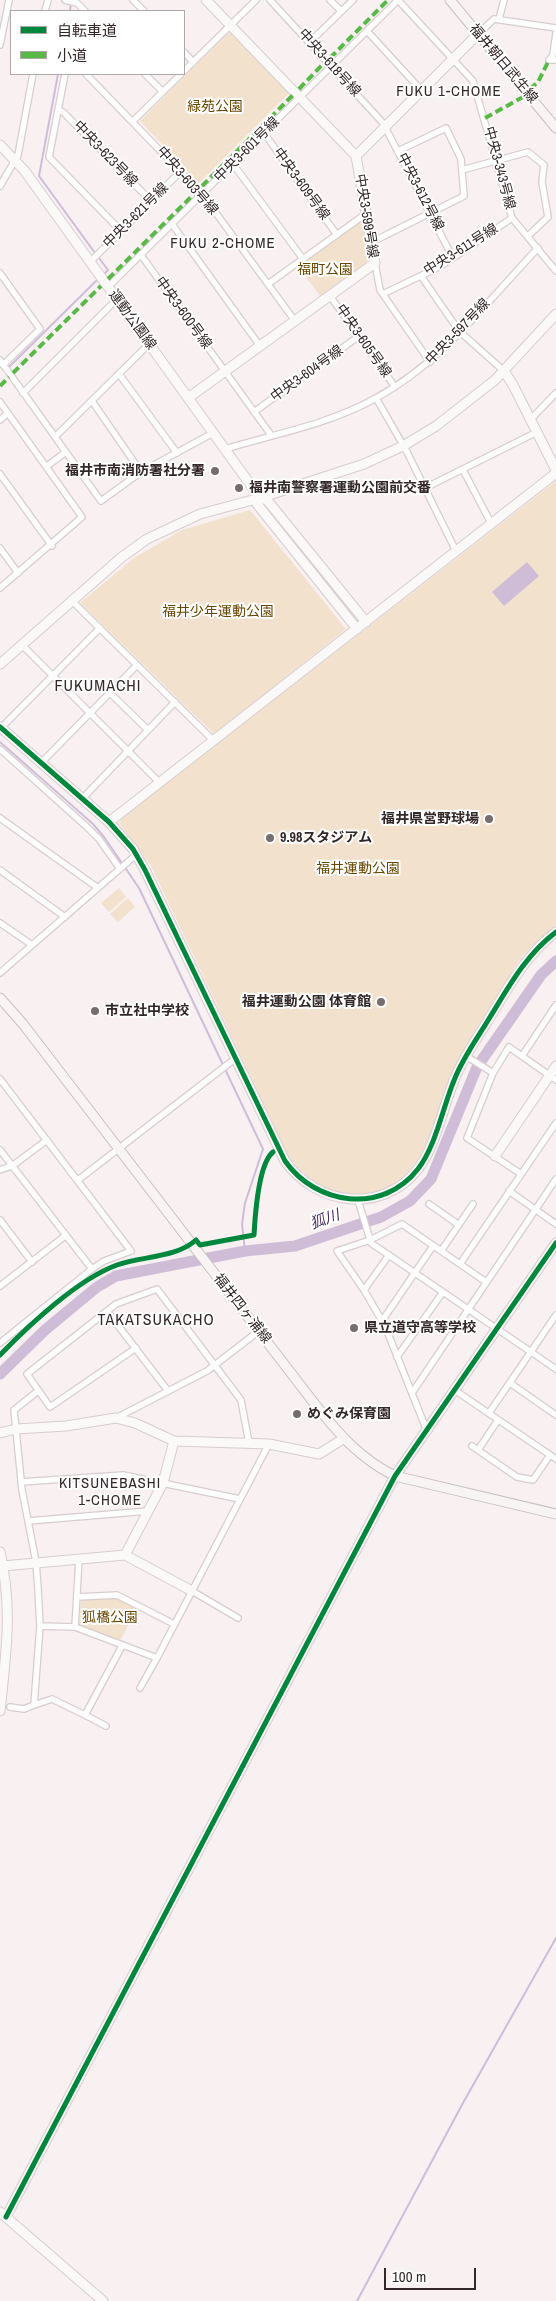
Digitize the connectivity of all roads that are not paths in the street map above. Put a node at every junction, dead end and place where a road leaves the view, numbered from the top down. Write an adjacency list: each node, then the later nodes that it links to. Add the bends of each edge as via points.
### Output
1 (9, 0): 22 (street)
2 (133, 0): 13 (street)
3 (206, 0): 16 (street, 中央3-599号線)
4 (256, 0): 16 (street)
5 (270, 0): 21 (street, 中央3-618号線)
6 (330, 0): 14 (street)
7 (353, 0): 14 (street)
8 (398, 0): 18 (street, 中央3-601号線); 24 (street, 中央3-343号線)
9 (450, 0): 20 (main road, 福井朝日武生線)
10 (504, 0): 15 (street)
11 (70, 1): 12 (street)
12 (84, 10)
13 (143, 10)
14 (341, 11): 21 (street)
15 (499, 19): 17 (street); 20 (street)
16 (230, 25): 26 (street); 36 (street, 中央3-599号線)
17 (556, 28)
18 (367, 30): 27 (street, 中央3-601号線); 34 (street)
19 (556, 33): 25 (street, via 553,55 549,60)
20 (478, 34): 24 (street); 40 (main road, 福井朝日武生線)
21 (310, 42): 27 (street, 中央3-618号線)
22 (0, 45)
23 (185, 53): 26 (street)
24 (453, 60): 34 (street); 46 (street, 中央3-343号線, via 473,81)
25 (556, 60)
26 (193, 62): 28 (street)
27 (331, 66): 36 (street, 中央3-601号線); 39 (street, 中央3-618号線)
28 (185, 70)
29 (33, 75): 45 (street)
30 (65, 75): 37 (street)
31 (87, 75): 38 (street, 中央3-603号線)
32 (147, 75): 35 (street)
33 (180, 75): 35 (street)
34 (422, 91): 39 (street)
35 (163, 92): 38 (street)
36 (300, 97): 41 (street, 中央3-601号線); 44 (street, 中央3-599号線)
37 (58, 110): 52 (street, 中央3-623号線); 57 (street, via 49,157)
38 (133, 121): 49 (street, 中央3-603号線)
39 (386, 127): 43 (street, 中央3-612号線); 44 (street)
40 (556, 128)
41 (264, 133): 47 (street, 中央3-601号線); 58 (street, 中央3-609号線)
42 (0, 145): 45 (street, 運動公園線)
43 (398, 150): 48 (street, via 446,128 461,159); 54 (street, 中央3-612号線)
44 (356, 156): 53 (street, 中央3-599号線)
45 (16, 160): 50 (street); 65 (street, 運動公園線)
46 (497, 160): 48 (street); 55 (street, 中央3-343号線); 59 (street, via 528,152 544,165 542,182 548,217)
47 (233, 164): 51 (street, 中央3-601号線); 64 (street)
48 (462, 170): 54 (street, via 464,196)
49 (181, 171): 51 (street, 中央3-603号線); 52 (street, 中央3-621号線)
50 (0, 186)
51 (202, 194): 56 (street, 中央3-601号線); 70 (street, 中央3-603号線)
52 (151, 201): 57 (street, 中央3-621号線)
53 (367, 213): 58 (street); 60 (street, 中央3-599号線)
54 (430, 213): 60 (street); 63 (street, 中央3-612号線)
55 (512, 218): 59 (street, 中央3-343号線); 63 (street, 中央3-611号線)
56 (172, 224): 62 (street, 中央3-601号線); 80 (street)
57 (121, 231): 65 (street, 中央3-621号線)
58 (337, 234): 64 (street)
59 (528, 236): 61 (street, 中央3-343号線)
60 (372, 242): 66 (street, 中央3-599号線)
61 (538, 248): 67 (street, 中央3-343号線); 77 (street, 中央3-597号線)
62 (141, 255): 71 (street, 中央3-601号線); 83 (street, 中央3-600号線)
63 (453, 258): 69 (street, 中央3-611号線)
64 (303, 259): 70 (street)
65 (90, 262): 71 (street, 運動公園線)
66 (375, 263): 72 (street); 73 (street, 中央3-599号線)
67 (556, 271)
68 (0, 273): 81 (street, via 40,329)
69 (421, 276): 72 (street, 中央3-611号線); 77 (street)
70 (268, 284): 75 (street, 中央3-603号線)
71 (108, 287): 74 (street, 運動公園線)
72 (382, 294): 82 (street)
73 (330, 296): 75 (street, 中央3-599号線); 78 (street, 中央3-605号線)
74 (117, 299): 79 (street, 運動公園線); 87 (street)
75 (295, 321): 80 (street, 中央3-599号線)
76 (555, 321): 84 (street)
77 (459, 331): 82 (street, 中央3-597号線); 84 (street)
78 (360, 336): 86 (street, 中央3-605号線); 93 (street, 中央3-604号線)
79 (149, 344): 85 (street); 89 (street, 運動公園線)
80 (260, 346): 83 (street, 中央3-599号線)
81 (2, 362): 87 (street)
82 (430, 362): 86 (street, 中央3-597号線)
83 (225, 371): 89 (street, 中央3-599号線); 93 (street, 中央3-600号線)
84 (504, 372): 96 (street); 101 (street, via 459,409)
85 (119, 374): 91 (street); 104 (street)
86 (395, 387): 90 (street, 中央3-597号線)
87 (23, 392): 100 (street)
88 (556, 393): 96 (street)
89 (188, 398): 98 (street, 運動公園線)
90 (376, 398): 99 (street, 中央3-597号線, via 324,420); 101 (street)
91 (92, 401): 100 (street); 108 (street)
92 (0, 402): 94 (street)
93 (254, 412): 99 (street, 中央3-600号線)
94 (8, 413): 95 (street); 105 (street)
95 (0, 420)
96 (530, 420): 97 (street)
97 (537, 432): 106 (street); 107 (street)
98 (213, 434): 102 (street, 運動公園線); 104 (street)
99 (271, 435): 102 (street, 中央3-597号線)
100 (55, 437): 103 (street)
101 (403, 446): 110 (street); 111 (street, via 364,464)
102 (225, 449): 111 (street, 運動公園線)
103 (66, 452): 105 (street); 108 (street, via 101,501)
104 (176, 453): 108 (street)
105 (47, 466): 113 (street, via 82,517)
106 (463, 470): 110 (street); 112 (street)
107 (556, 471): 112 (street)
108 (142, 472)
109 (0, 474): 113 (street)
110 (425, 488): 115 (street)
111 (260, 498): 118 (street, via 192,517 152,536 122,557); 119 (street, via 266,500); 121 (street, via 257,504)
112 (491, 523): 115 (street)
113 (52, 546): 116 (street)
114 (0, 548): 116 (street)
115 (456, 551): 119 (street)
116 (18, 573): 117 (street)
117 (0, 588)
118 (72, 601): 120 (street); 122 (street)
119 (366, 622): 121 (street)
120 (100, 628): 124 (street); 125 (street)
121 (357, 629): 131 (street)
122 (22, 645): 123 (street); 125 (street)
123 (0, 664)
124 (137, 665): 126 (street); 127 (street)
125 (52, 676): 128 (street); 129 (street)
126 (110, 693): 128 (street); 130 (street)
127 (175, 702): 130 (street); 131 (street)
128 (90, 713): 133 (street); 134 (street)
129 (1, 728): 134 (street)
130 (148, 730): 133 (street)
131 (214, 740): 135 (street)
132 (0, 749): 140 (street, via 99,839)
133 (128, 751): 135 (street); 136 (street)
134 (41, 763): 136 (street)
135 (160, 782): 138 (street)
136 (82, 799): 138 (street)
137 (0, 818): 142 (street)
138 (109, 822): 139 (street)
139 (137, 854): 140 (street); 152 (street)
140 (120, 869): 142 (street)
141 (0, 870): 143 (street)
142 (98, 888): 143 (street)
143 (65, 917): 146 (street)
144 (0, 923): 146 (street)
145 (556, 932): 151 (street, via 520,968)
146 (32, 946): 147 (street)
147 (0, 973)
148 (0, 998): 159 (main road, 福井四ヶ浦線)
149 (556, 1005): 150 (street)
150 (522, 1056): 154 (street, via 510,1047); 155 (street)
151 (468, 1058): 154 (street); 168 (street, via 455,1078 418,1169 395,1189)
152 (232, 1061): 159 (street); 168 (street, via 293,1172 320,1192)
153 (556, 1066): 155 (street)
154 (493, 1073): 161 (street, via 467,1138)
155 (553, 1077): 161 (street)
156 (0, 1079): 158 (street)
157 (556, 1123): 164 (street)
158 (47, 1140): 162 (street); 166 (street)
159 (119, 1148): 166 (street); 195 (main road, 福井四ヶ浦線)
160 (0, 1150): 162 (street)
161 (495, 1156): 164 (street)
162 (12, 1166): 163 (street); 175 (street)
163 (0, 1170)
164 (521, 1174): 167 (street)
165 (556, 1179): 171 (street)
166 (78, 1180): 183 (street, via 131,1251)
167 (509, 1191): 171 (street); 182 (street)
168 (358, 1200): 176 (street)
169 (429, 1204): 174 (street)
170 (474, 1204): 174 (street)
171 (535, 1209): 173 (street); 185 (street)
172 (0, 1220): 181 (street)
173 (556, 1224)
174 (459, 1225): 179 (street)
175 (65, 1236): 181 (street); 183 (street)
176 (369, 1239): 178 (street, via 402,1224); 180 (street); 187 (street, via 337,1251)
177 (556, 1244): 194 (street)
178 (433, 1246): 179 (street); 184 (street)
179 (441, 1251): 182 (street)
180 (388, 1255): 184 (street); 187 (street)
181 (32, 1262): 186 (street)
182 (460, 1264): 185 (street)
183 (92, 1269): 196 (street)
184 (415, 1272): 188 (street); 192 (street)
185 (486, 1282): 189 (street)
186 (0, 1286)
187 (364, 1290): 192 (street)
188 (443, 1292): 189 (street); 199 (street)
189 (468, 1309): 194 (street); 206 (street)
190 (107, 1311): 197 (street); 200 (street, via 116,1304 157,1289); 204 (street, via 27,1374)
191 (556, 1315): 193 (street)
192 (382, 1321): 199 (street)
193 (553, 1324): 198 (street)
194 (498, 1330): 198 (street); 205 (street)
195 (259, 1331): 200 (street); 214 (main road, 福井四ヶ浦線)
196 (0, 1343)
197 (136, 1348): 203 (street); 204 (street, via 50,1407)
198 (531, 1352): 201 (street); 202 (street)
199 (397, 1357): 206 (street)
200 (215, 1364): 203 (street, via 207,1372); 216 (street, via 242,1400)
201 (556, 1369)
202 (510, 1383): 207 (street); 208 (street)
203 (168, 1390): 209 (street)
204 (38, 1391): 211 (street, via 14,1410)
205 (456, 1391): 207 (street); 212 (street)
206 (412, 1392): 212 (street)
207 (489, 1413): 210 (street)
208 (556, 1415)
209 (116, 1418): 211 (street); 215 (street)
210 (498, 1420): 219 (street); 220 (street)
211 (16, 1430): 213 (street); 222 (street)
212 (429, 1430): 221 (street)
213 (0, 1433)
214 (343, 1439): 217 (street, via 319,1454); 221 (main road, 福井四ヶ浦線, via 372,1464)
215 (174, 1441): 216 (street); 223 (street)
216 (249, 1442): 217 (street)
217 (269, 1444): 224 (street)
218 (472, 1446): 219 (street)
219 (478, 1450): 220 (street, via 517,1476 533,1480)
220 (553, 1457)
221 (396, 1476): 226 (main road, 福井四ヶ浦線); 247 (street)
222 (21, 1482): 223 (street, via 123,1474); 227 (street)
223 (163, 1483): 224 (street); 225 (street)
224 (240, 1499): 233 (street)
225 (148, 1511): 227 (street); 229 (street)
226 (556, 1514)
227 (28, 1521): 231 (street)
228 (0, 1552): 232 (street)
229 (125, 1555): 230 (street); 233 (street)
230 (79, 1559): 231 (street); 234 (street)
231 (36, 1562): 232 (street); 237 (street)
232 (3, 1566): 244 (street, via 9,1617)
233 (192, 1590): 235 (street); 236 (street)
234 (77, 1597): 236 (street, via 117,1595); 238 (street)
235 (238, 1618)
236 (174, 1624): 240 (street)
237 (40, 1626): 238 (street); 242 (street)
238 (75, 1628): 239 (street)
239 (122, 1646): 240 (street); 245 (street)
240 (157, 1658): 241 (street)
241 (140, 1688)
242 (34, 1705): 243 (street, via 24,1709); 245 (street, via 52,1699)
243 (10, 1706)
244 (0, 1711)
245 (85, 1715): 246 (street)
246 (106, 1726)
247 (3, 2214): 248 (street)
248 (103, 2301)

